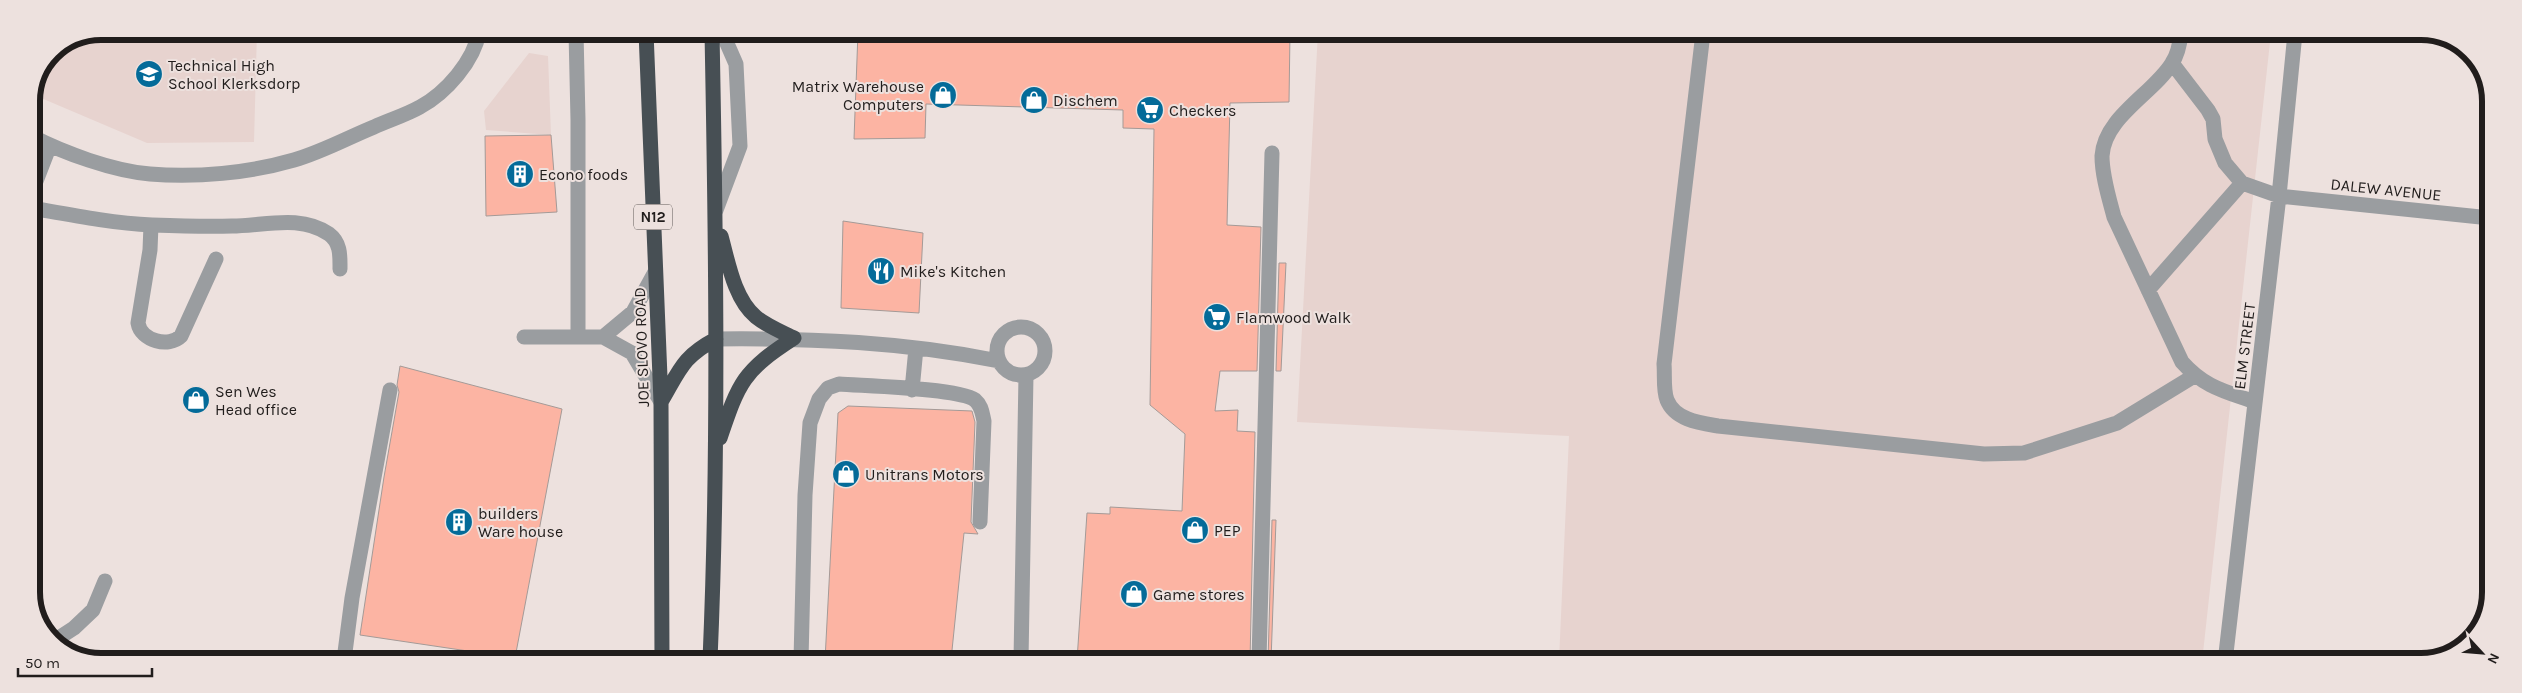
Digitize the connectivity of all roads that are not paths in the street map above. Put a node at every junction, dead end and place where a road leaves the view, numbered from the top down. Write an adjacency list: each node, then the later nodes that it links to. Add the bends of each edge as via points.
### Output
1 (477, 40): 11 (street, via 465,64 421,107 293,161 184,175 149,174 115,167)
2 (576, 40): 25 (street)
3 (646, 40): 22 (highway, JOE SLOVO ROAD / N12)
4 (712, 40): 17 (highway)
5 (726, 40): 17 (street, via 736,64 740,146)
6 (1701, 40): 35 (street, via 1664,364 1667,400 1682,416 1693,422 1718,426 1984,454 2024,453 2117,422)
7 (2179, 40): 9 (street)
8 (2294, 40): 15 (street, ELM STREET)
9 (2172, 63): 14 (street, via 2208,110 2225,163); 23 (street, via 2121,116 2106,141 2102,156 2114,217)
10 (40, 140): 11 (street)
11 (50, 145): 13 (street)
12 (1272, 153): 52 (street)
13 (40, 171)
14 (2242, 183): 15 (street, DALEW AVENUE); 23 (street)
15 (2279, 196): 18 (street, DALEW AVENUE); 39 (street, ELM STREET)
16 (40, 210): 19 (street)
17 (716, 215): 27 (highway, via 734,281 750,310 757,318); 28 (highway)
18 (2482, 217)
19 (151, 225): 20 (street, via 138,323 141,331 150,338 166,343 181,336); 21 (street, via 298,223 329,234 338,246)
20 (216, 260)
21 (340, 269)
22 (656, 272): 26 (street, via 633,312); 38 (highway, JOE SLOVO ROAD / N12)
23 (2148, 290): 35 (street, via 2182,362)
24 (524, 337): 25 (street)
25 (578, 337): 26 (street)
26 (602, 337): 38 (street, via 632,354)
27 (794, 338): 28 (street); 30 (street); 41 (highway, via 765,357 744,378 734,396)
28 (716, 339): 38 (highway, via 686,359); 41 (highway)
29 (998, 345): 31 (street); 32 (street); 34 (street, via 1007,332 1021,327 1041,337 1046,351 1044,359 1034,372)
30 (916, 348): 31 (street); 37 (street)
31 (946, 350): 32 (street)
32 (999, 361): 33 (street)
33 (1010, 373): 34 (street); 40 (street)
34 (1026, 375): 40 (street)
35 (2194, 376): 39 (street, via 2209,386)
36 (390, 390): 46 (street)
37 (912, 390): 42 (street, via 970,398 981,407 984,421); 49 (street, via 839,384 828,388 812,414 805,495)
38 (661, 402): 47 (highway, JOE SLOVO ROAD / N12)
39 (2255, 402): 53 (street, ELM STREET)
40 (1024, 418): 45 (street)
41 (716, 450): 48 (highway)
42 (980, 522)
43 (105, 581): 44 (street, via 93,610)
44 (60, 637)
45 (1020, 637): 50 (street); 51 (street)
46 (345, 653)
47 (662, 653)
48 (710, 653)
49 (801, 653)
50 (1021, 653)
51 (1026, 653)
52 (1259, 653)
53 (2226, 653)

